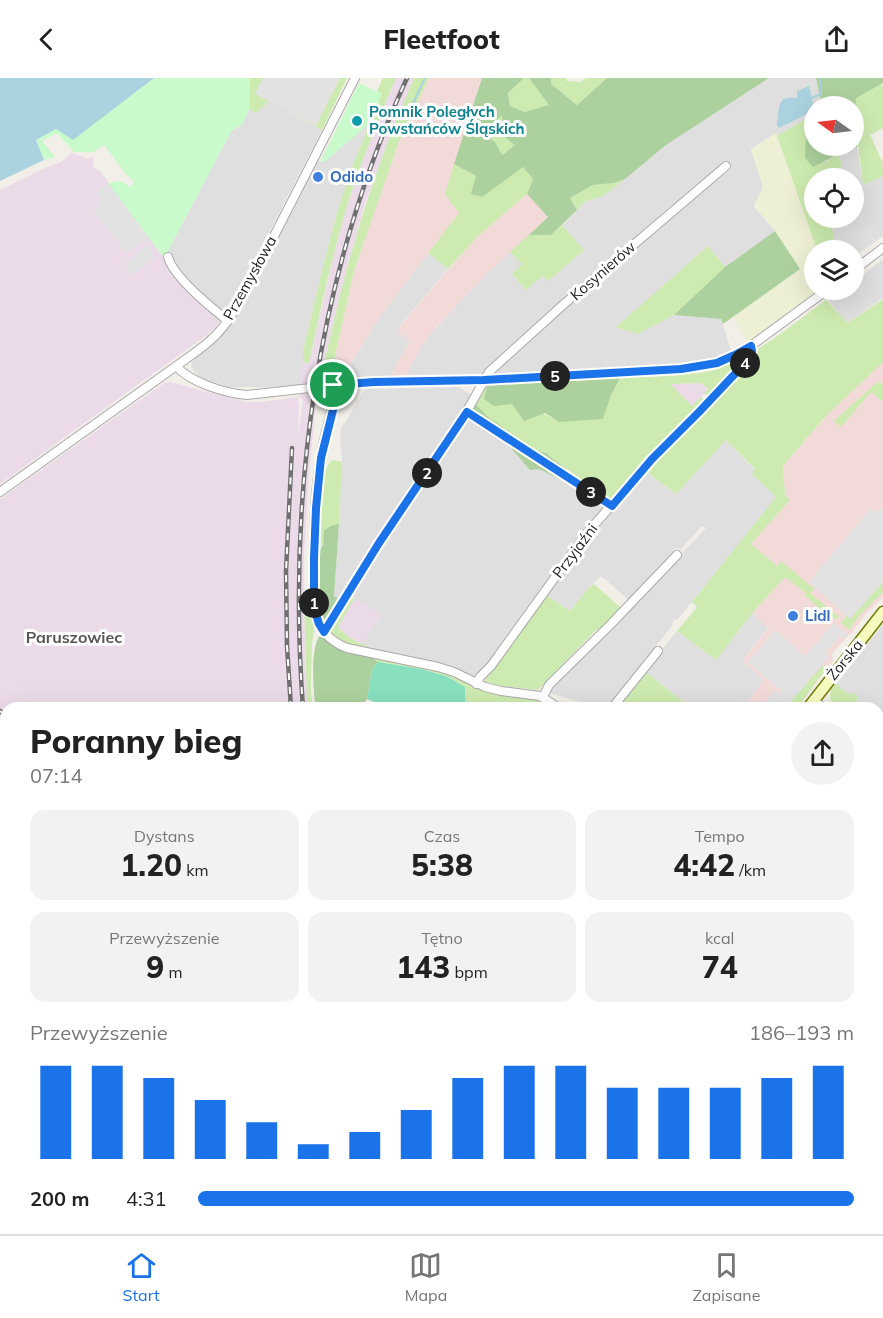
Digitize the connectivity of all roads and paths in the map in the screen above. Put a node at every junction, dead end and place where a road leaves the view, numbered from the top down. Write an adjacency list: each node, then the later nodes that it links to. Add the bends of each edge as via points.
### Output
1 (355, 78): 7 (street, Przemysłowa)
2 (726, 166): 10 (street, Kosynierów, via 556,312)
3 (883, 248): 5 (street)
4 (168, 257): 7 (street, via 200,298)
5 (864, 262)
6 (813, 300): 8 (street)
7 (228, 321): 9 (street, Przemysłowa, via 209,342)
8 (751, 346): 10 (street, via 724,361 696,367); 14 (street, Przyjaźni, via 749,359)
9 (176, 366): 11 (street, via 189,378 239,394); 13 (street, Przemysłowa)
10 (484, 380): 11 (street); 12 (street, Kosynierów)
11 (333, 385): 17 (street, via 336,398 321,458 316,508 314,608)
12 (467, 412): 14 (street); 17 (street, Kosynierów)
13 (0, 492)
14 (612, 506): 19 (street, Przyjaźni, via 578,544)
15 (677, 555): 20 (street, via 549,685)
16 (883, 612): 23 (main road, Żorska)
17 (322, 629): 19 (street, via 347,648 438,667)
18 (658, 651): 22 (street)
19 (477, 684): 20 (street)
20 (543, 697): 21 (street)
21 (550, 702)
22 (617, 702)
23 (812, 702)

